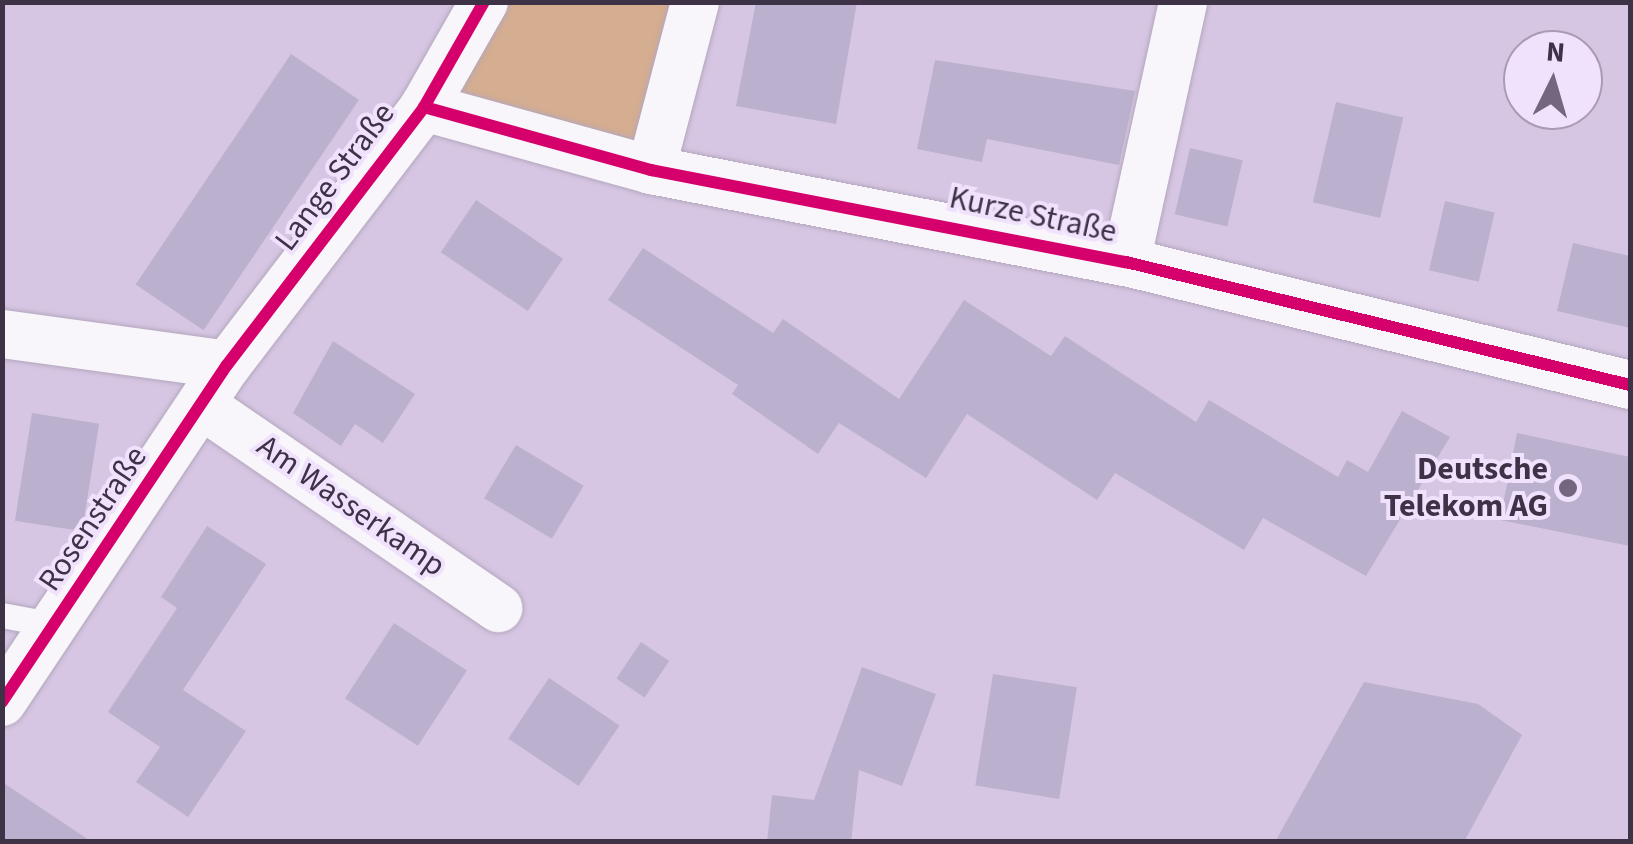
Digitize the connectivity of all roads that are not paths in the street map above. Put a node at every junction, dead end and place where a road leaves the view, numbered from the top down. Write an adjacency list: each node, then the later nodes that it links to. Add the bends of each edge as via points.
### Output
1 (484, 2): 4 (street, Lange Straße)
2 (695, 2): 5 (street)
3 (1183, 2): 6 (street)
4 (424, 107): 5 (street, Kurze Straße); 8 (street, Lange Straße)
5 (651, 170): 6 (street, Kurze Straße)
6 (1126, 262): 9 (street, Kurze Straße)
7 (2, 334): 8 (street)
8 (214, 379): 10 (street, Am Wasserkamp); 12 (street, Rosenstraße)
9 (1630, 384)
10 (498, 608)
11 (2, 616): 12 (lane)
12 (55, 626): 13 (street, Rosenstraße)
13 (2, 702)

